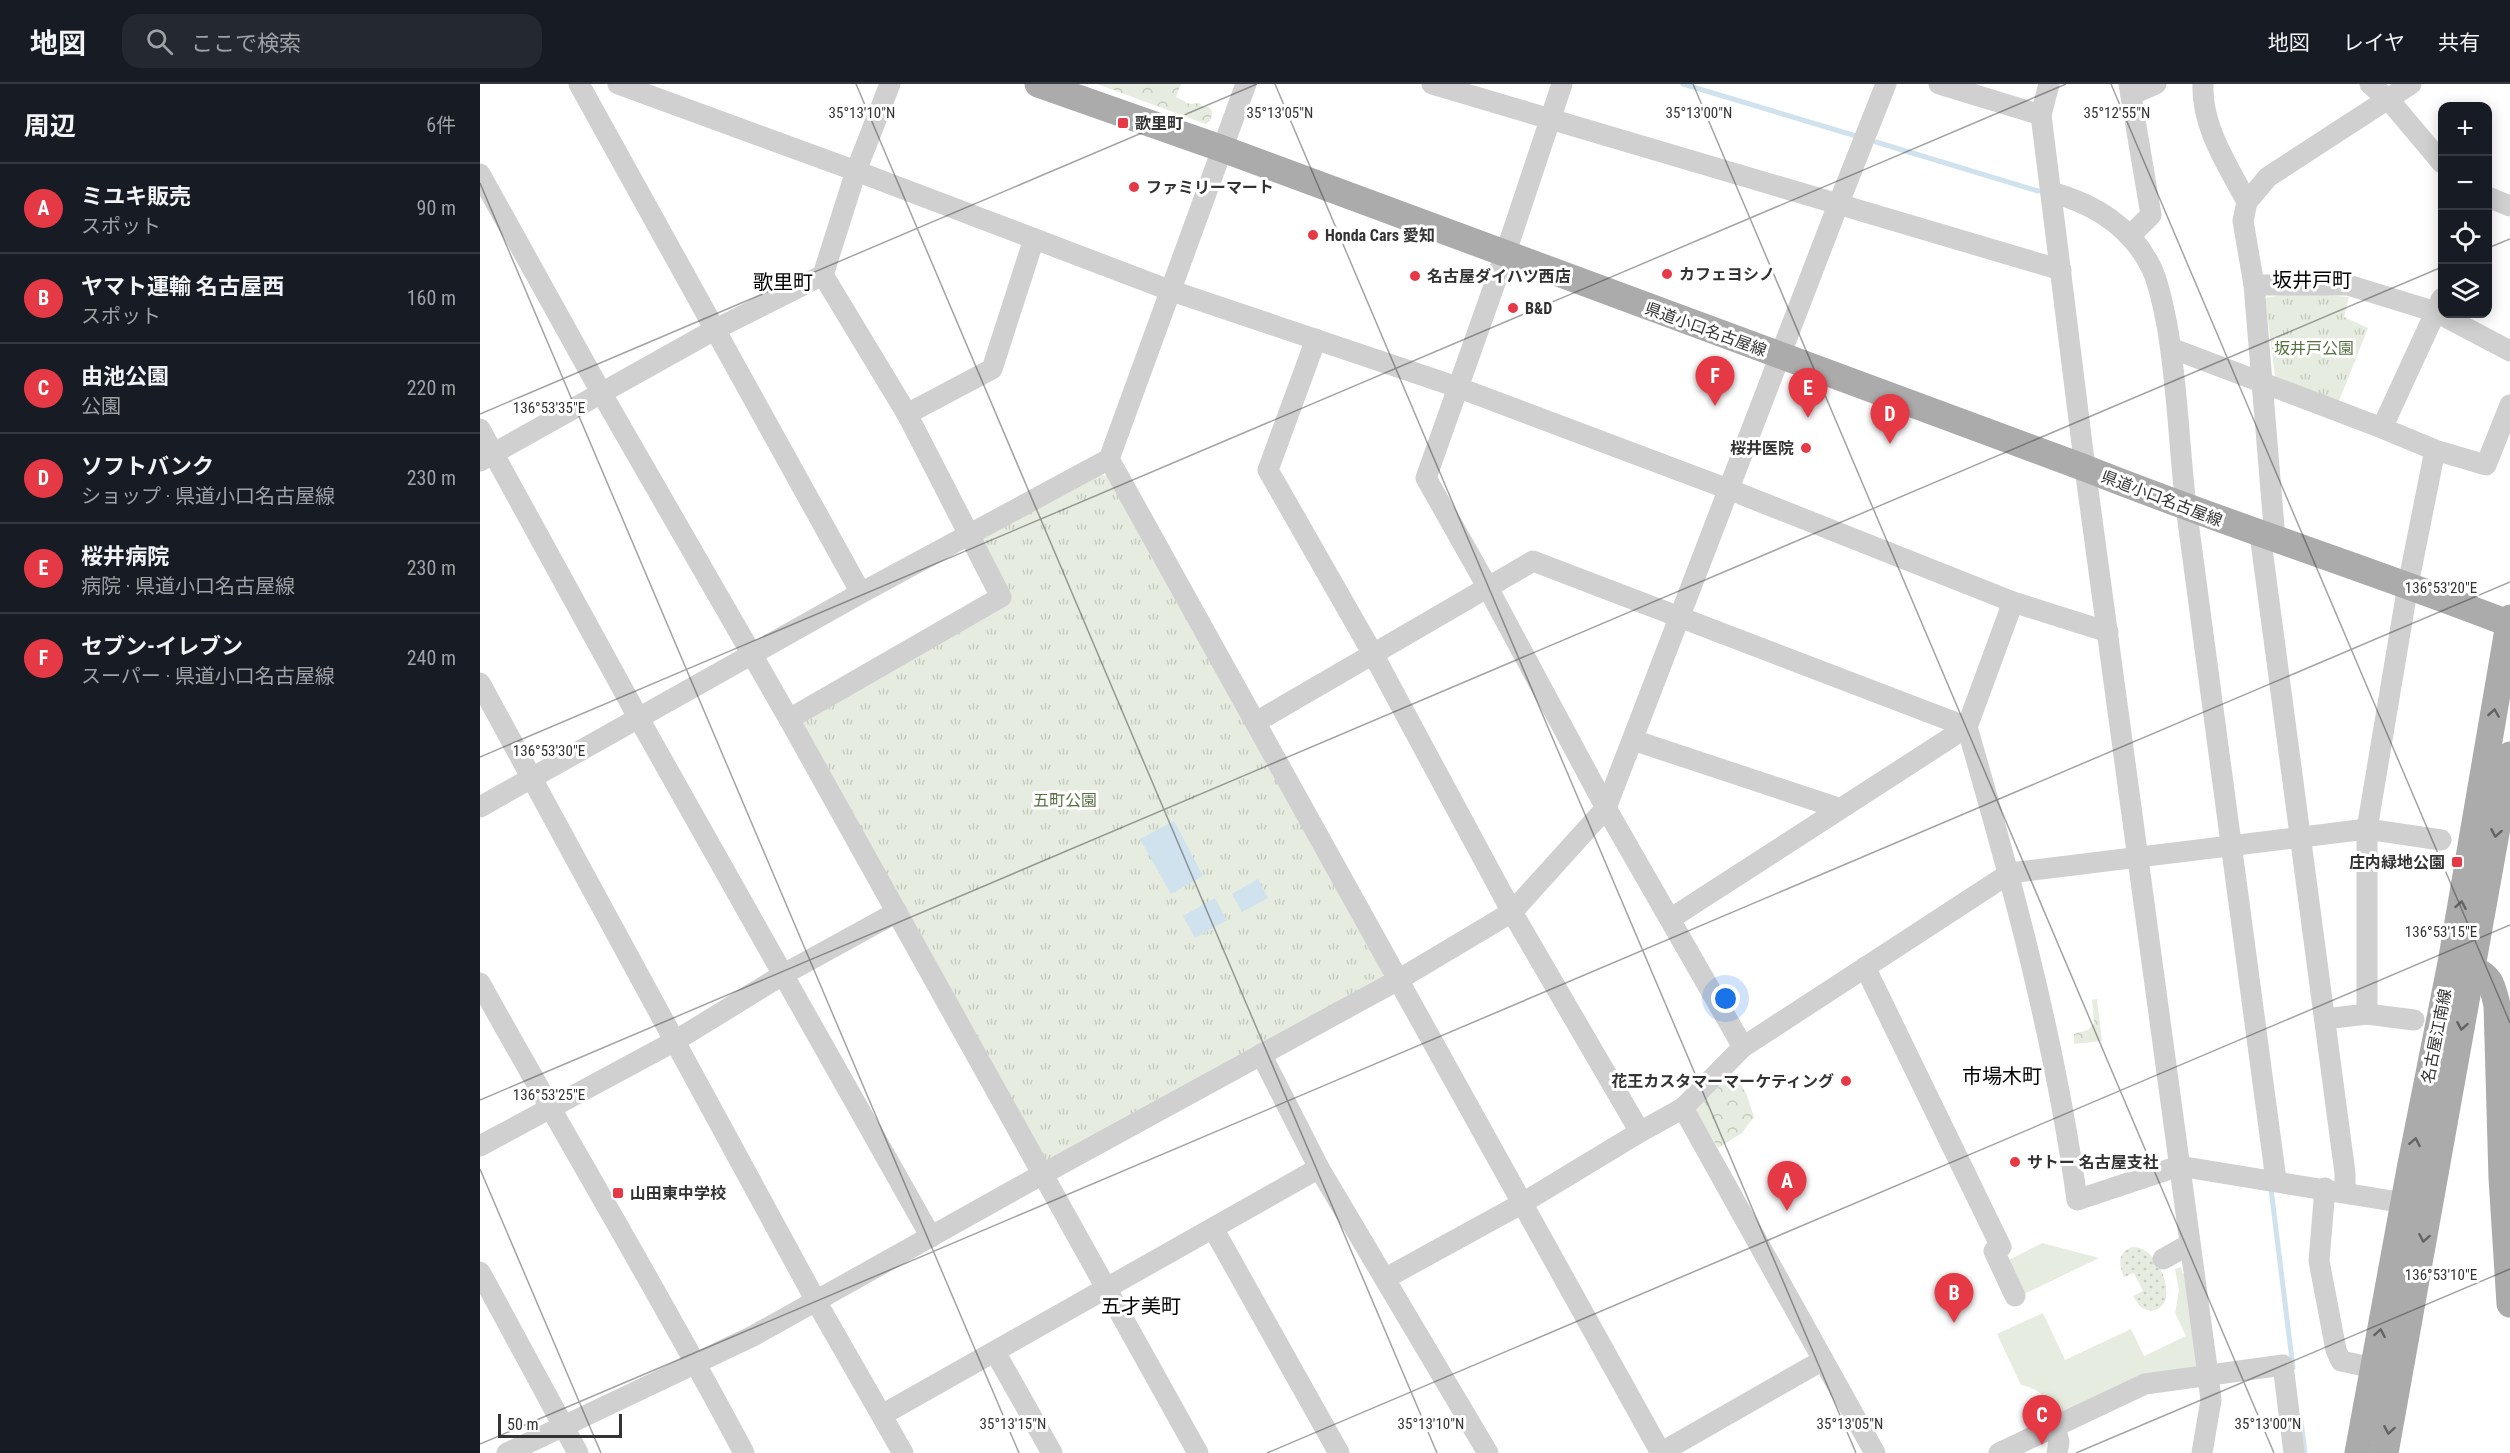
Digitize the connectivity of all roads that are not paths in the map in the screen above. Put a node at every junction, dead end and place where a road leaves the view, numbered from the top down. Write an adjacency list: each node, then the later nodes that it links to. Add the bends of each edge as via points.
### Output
1 (579, 84): 38 (street)
2 (618, 84): 21 (street)
3 (890, 84): 21 (street)
4 (1246, 84): 19 (street)
5 (1432, 84): 18 (street)
6 (1562, 84): 18 (street)
7 (1886, 84): 26 (street)
8 (1939, 84): 17 (street)
9 (2049, 84): 17 (street)
10 (2156, 84): 15 (street)
11 (2203, 84): 25 (street, via 2216,144)
12 (2370, 84): 16 (street)
13 (2411, 84): 16 (street)
14 (1049, 86): 19 (main road, 県道小口名古屋線)
15 (2130, 89): 28 (street, via 2151,216)
16 (2390, 100): 20 (street); 25 (street, via 2268,177)
17 (2041, 115): 23 (street)
18 (1550, 120): 26 (street); 30 (street)
19 (1223, 149): 30 (main road, 県道小口名古屋線); 34 (street)
20 (2438, 158)
21 (856, 171): 29 (street); 32 (street)
22 (480, 174): 45 (street)
23 (2051, 192): 28 (street, via 2094,208); 31 (street)
24 (2492, 199): 27 (street)
25 (2247, 202): 33 (street, via 2243,221)
26 (1838, 205): 31 (street); 42 (street)
27 (2510, 206)
28 (2131, 235): 40 (street, via 2152,269)
29 (1034, 239): 34 (street); 47 (street, via 992,369)
30 (1505, 255): 42 (main road, 県道小口名古屋線); 44 (street)
31 (2061, 270): 53 (street)
32 (823, 275): 38 (street); 47 (street)
33 (2254, 285): 35 (street, via 2348,285); 43 (street)
34 (1169, 290): 39 (street); 52 (street)
35 (2438, 305)
36 (2438, 307): 48 (street)
37 (2459, 318): 41 (street)
38 (714, 330): 45 (street); 60 (street)
39 (1316, 339): 44 (street); 65 (street, via 1268,470)
40 (2171, 348): 43 (street); 55 (street)
41 (2510, 351)
42 (1780, 356): 53 (main road, 県道小口名古屋線); 54 (street)
43 (2261, 382): 48 (street); 57 (street)
44 (1457, 387): 54 (street); 59 (street, via 1425,477)
45 (602, 394): 51 (street); 66 (street)
46 (2510, 405): 50 (street, via 2486,465)
47 (907, 414): 56 (street)
48 (2382, 428): 50 (street)
49 (480, 429): 51 (street)
50 (2435, 450): 58 (street)
51 (487, 457): 68 (street)
52 (1109, 459): 56 (street); 70 (street)
53 (2085, 468): 55 (main road, 県道小口名古屋線); 64 (street)
54 (1728, 489): 61 (street); 62 (street)
55 (2186, 508): 57 (main road, 県道小口名古屋線); 82 (street)
56 (970, 535): 60 (street); 69 (street, via 1001,597)
57 (2268, 536): 58 (main road, 県道小口名古屋線); 80 (street)
58 (2408, 585): 63 (main road, 県道小口名古屋線); 79 (street)
59 (1488, 588): 62 (street, via 1533,561); 65 (street); 77 (street)
60 (861, 593): 66 (street)
61 (2013, 602): 64 (street); 71 (street)
62 (1680, 616): 71 (street); 72 (street)
63 (2510, 622): 109 (main road, 名古屋江南線, one-way to 63, via 2455,941)
64 (2108, 632): 83 (street)
65 (1373, 654): 70 (street); 86 (street)
66 (752, 655): 68 (street); 69 (street)
67 (480, 683): 74 (street)
68 (638, 717): 74 (street); 90 (street)
69 (789, 719): 85 (street)
70 (1256, 722): 91 (street)
71 (1966, 727): 78 (street); 84 (street)
72 (1634, 740): 77 (street); 78 (street)
73 (2510, 755): 75 (main road, 名古屋江南線)
74 (532, 777): 76 (street); 96 (street)
75 (2507, 785): 89 (main road, 名古屋江南線, one-way to 89)
76 (480, 807)
77 (1606, 808): 86 (street); 87 (street)
78 (1838, 808): 87 (street)
79 (2367, 829): 80 (street); 81 (street); 93 (street)
80 (2300, 837): 82 (street); 94 (street)
81 (2441, 840)
82 (2229, 846): 83 (street); 106 (street)
83 (2139, 857): 84 (street); 103 (street)
84 (2010, 873): 88 (street); 103 (street, via 2060,1090 2077,1200)
85 (897, 912): 90 (street); 105 (street)
86 (1512, 912): 91 (street); 101 (street)
87 (1670, 919): 97 (street)
88 (1865, 967): 97 (street); 117 (street, via 1998,1249)
89 (2471, 968): 109 (main road, 名古屋江南線, one-way to 109); 119 (main road, via 2485,974 2493,986 2497,1005)
90 (784, 974): 96 (street); 111 (street)
91 (1398, 980): 98 (street); 108 (street)
92 (480, 983): 99 (street)
93 (2367, 1014): 94 (street); 95 (street)
94 (2325, 1019): 107 (street, via 2345,1173)
95 (2414, 1020)
96 (675, 1041): 99 (street); 118 (street)
97 (1743, 1047): 100 (street)
98 (1261, 1054): 104 (street); 105 (street)
99 (549, 1108): 102 (street); 122 (street)
100 (1683, 1108): 101 (street); 121 (street)
101 (1640, 1132): 108 (street)
102 (480, 1146)
103 (2179, 1166): 106 (street); 112 (street)
104 (1319, 1168): 110 (street); 115 (street)
105 (1041, 1175): 111 (street); 116 (street)
106 (2276, 1180): 107 (street)
107 (2335, 1190): 109 (street); 123 (street, via 2319,1261 2336,1350 2341,1361)
108 (1521, 1204): 115 (street); 136 (street)
109 (2417, 1205): 123 (main road, 名古屋江南線, one-way to 109); 143 (main road, 名古屋江南線, one-way to 143)
110 (1214, 1230): 116 (street); 134 (street)
111 (931, 1237): 118 (street)
112 (2190, 1244): 113 (street); 124 (street)
113 (2163, 1259)
114 (480, 1272): 127 (street)
115 (1386, 1278): 135 (street)
116 (1106, 1290): 120 (street); 133 (street)
117 (2015, 1296)
118 (816, 1301): 122 (street); 125 (street)
119 (2510, 1304)
120 (995, 1352): 125 (street); 132 (street)
121 (1823, 1360): 136 (street); 137 (street)
122 (698, 1365): 127 (street); 130 (street)
123 (2374, 1368): 142 (main road, 名古屋江南線)
124 (2208, 1375): 126 (street, via 2145,1384); 140 (street, via 2211,1400); 141 (street, via 2283,1365)
125 (882, 1415): 131 (street)
126 (2055, 1426): 138 (street); 139 (street)
127 (564, 1428): 128 (street); 129 (street)
128 (507, 1453)
129 (578, 1453)
130 (744, 1453)
131 (903, 1453)
132 (1052, 1453)
133 (1198, 1453)
134 (1339, 1453)
135 (1488, 1453)
136 (1661, 1453)
137 (1875, 1453)
138 (1999, 1453)
139 (2057, 1453)
140 (2202, 1453)
141 (2294, 1453)
142 (2358, 1453)
143 (2385, 1453)

